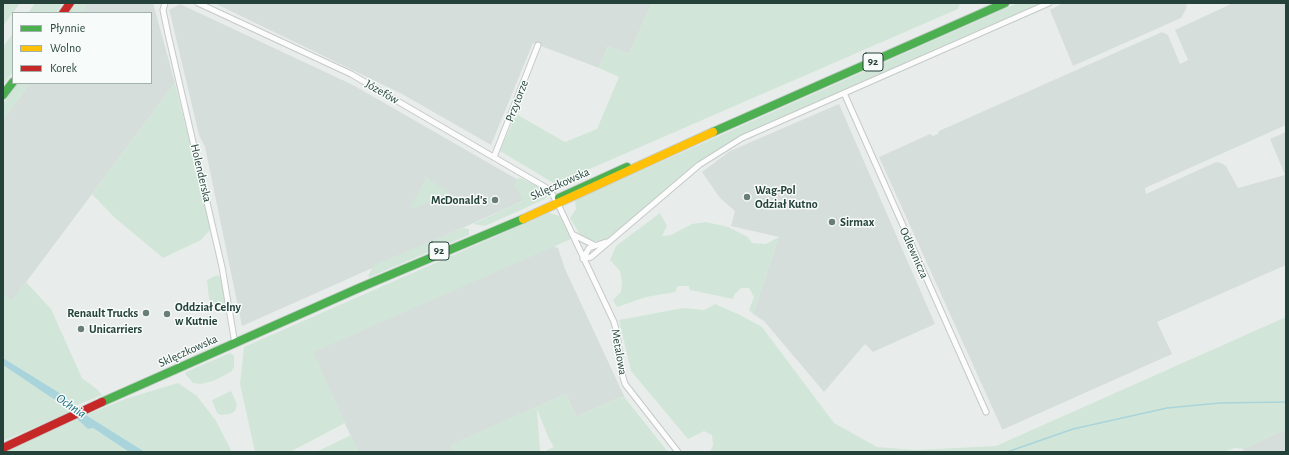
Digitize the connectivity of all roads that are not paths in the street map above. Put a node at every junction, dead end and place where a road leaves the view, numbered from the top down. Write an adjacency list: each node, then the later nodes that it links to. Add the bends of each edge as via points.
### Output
1 (70, 3): 6 (main road)
2 (165, 3): 17 (street, Holenderska, via 163,10 219,253)
3 (198, 3): 11 (street, Józefów, via 351,74)
4 (1005, 3): 12 (main road, Sklęczkowska / 92, via 717,128)
5 (1049, 3): 9 (street)
6 (64, 12)
7 (538, 45): 11 (street, Przytorze)
8 (12, 83): 10 (main road)
9 (844, 93): 14 (street, via 742,138 720,151 699,165); 18 (street, Odlewnicza)
10 (3, 95)
11 (494, 157): 12 (street, Józefów, via 550,190)
12 (556, 202): 13 (street, Metalowa); 17 (main road, Sklęczkowska / 92)
13 (572, 234): 15 (street); 16 (street, Metalowa)
14 (608, 242): 15 (street); 16 (street, via 591,257)
15 (594, 245): 16 (street, via 589,248)
16 (583, 259): 22 (street, Metalowa, via 614,322 625,384)
17 (235, 344): 19 (main road, Sklęczkowska / 92)
18 (986, 412)
19 (17, 440): 20 (main road, Sklęczkowska / 92); 21 (main road, Sklęczkowska / 92)
20 (3, 445)
21 (3, 448)
22 (678, 452)

